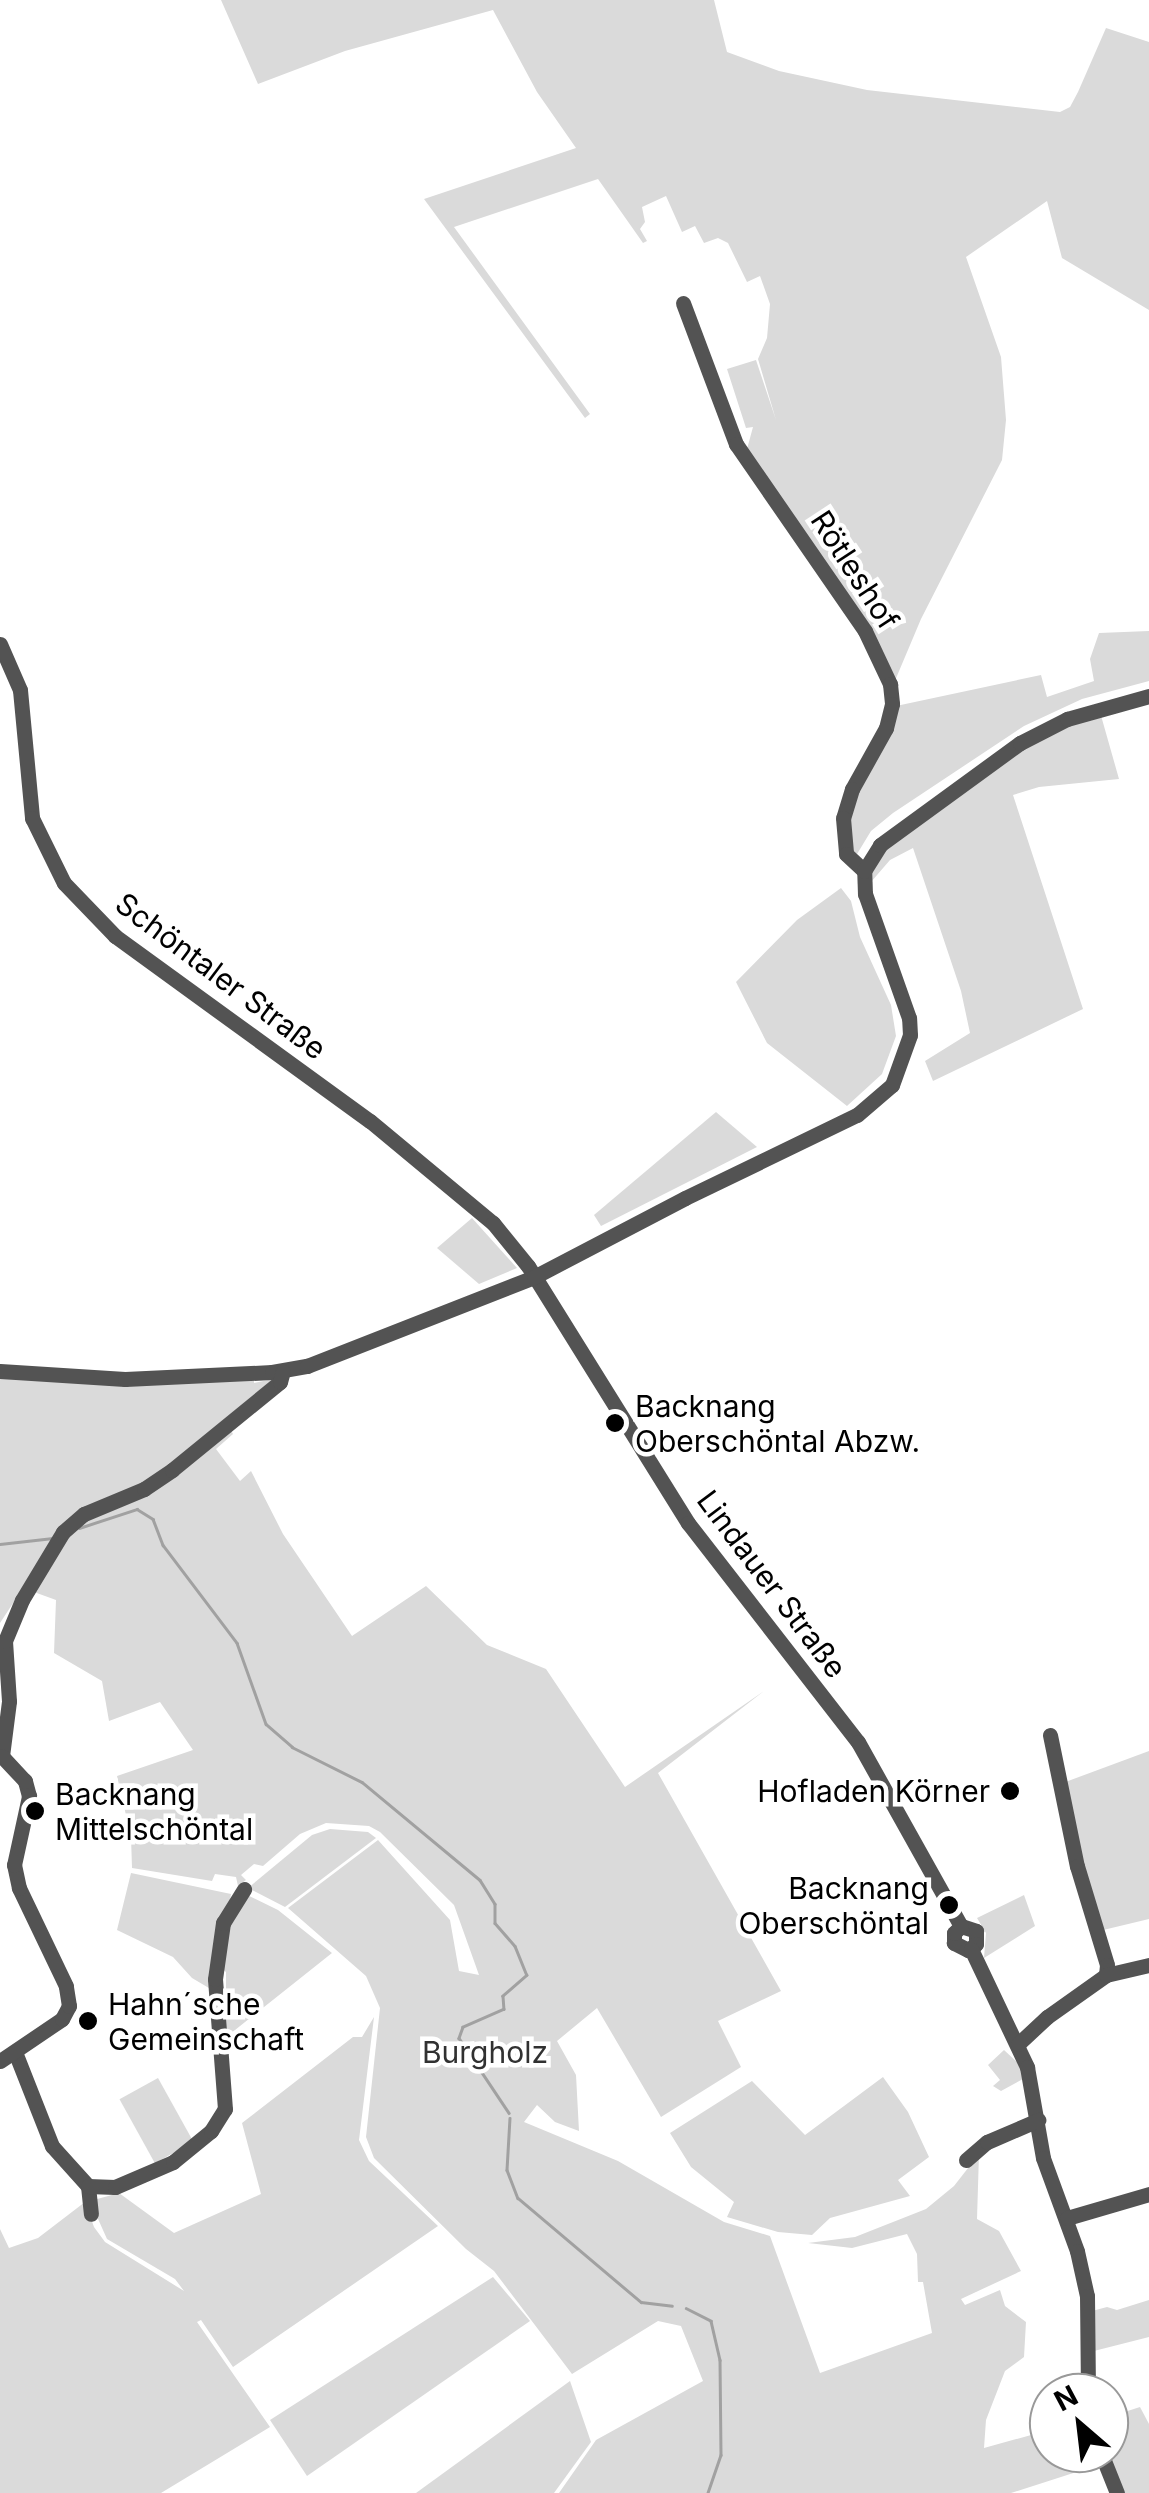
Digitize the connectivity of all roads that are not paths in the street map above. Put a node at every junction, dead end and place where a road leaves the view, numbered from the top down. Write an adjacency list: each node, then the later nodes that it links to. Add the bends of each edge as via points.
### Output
1 (683, 303): 4 (street, Rötleshof, via 736,444 864,631 890,684 886,728 843,818 846,854)
2 (0, 644): 5 (street, Schöntaler Straße, via 20,690 32,818 64,883 115,936 292,1062 480,1210)
3 (1149, 696): 4 (street, via 1067,719 1020,743 894,831)
4 (864, 871): 5 (street, Rötleshof, via 869,914 909,1018 910,1046 892,1085 857,1116)
5 (534, 1278): 7 (street, Rötleshof); 13 (street, Lindauer Straße, via 688,1522 858,1742 961,1926 954,1942 971,1949)
6 (0, 1371): 7 (street, via 125,1379)
7 (283, 1372): 9 (street, via 280,1382 172,1470 84,1514 58,1539 5,1640 9,1701)
8 (1050, 1735): 12 (street)
9 (1, 1756): 14 (street, via 30,1796 17,1846 18,1888 66,1986 69,2006 62,2019)
10 (244, 1888): 17 (street, via 222,1923 215,1979 224,2109 212,2130 173,2162 115,2187)
11 (1149, 1965): 12 (street)
12 (1106, 1976): 13 (street)
13 (1018, 2044): 15 (street, Lindauer Straße)
14 (7, 2057): 17 (street, via 52,2146)
15 (1038, 2120): 16 (street, via 987,2142); 20 (street, Lindauer Straße, via 1043,2158)
16 (966, 2160)
17 (88, 2186): 19 (street)
18 (1149, 2194): 20 (street)
19 (91, 2214)
20 (1067, 2218): 21 (street, Lindauer Straße, via 1087,2296)
21 (1088, 2373)

